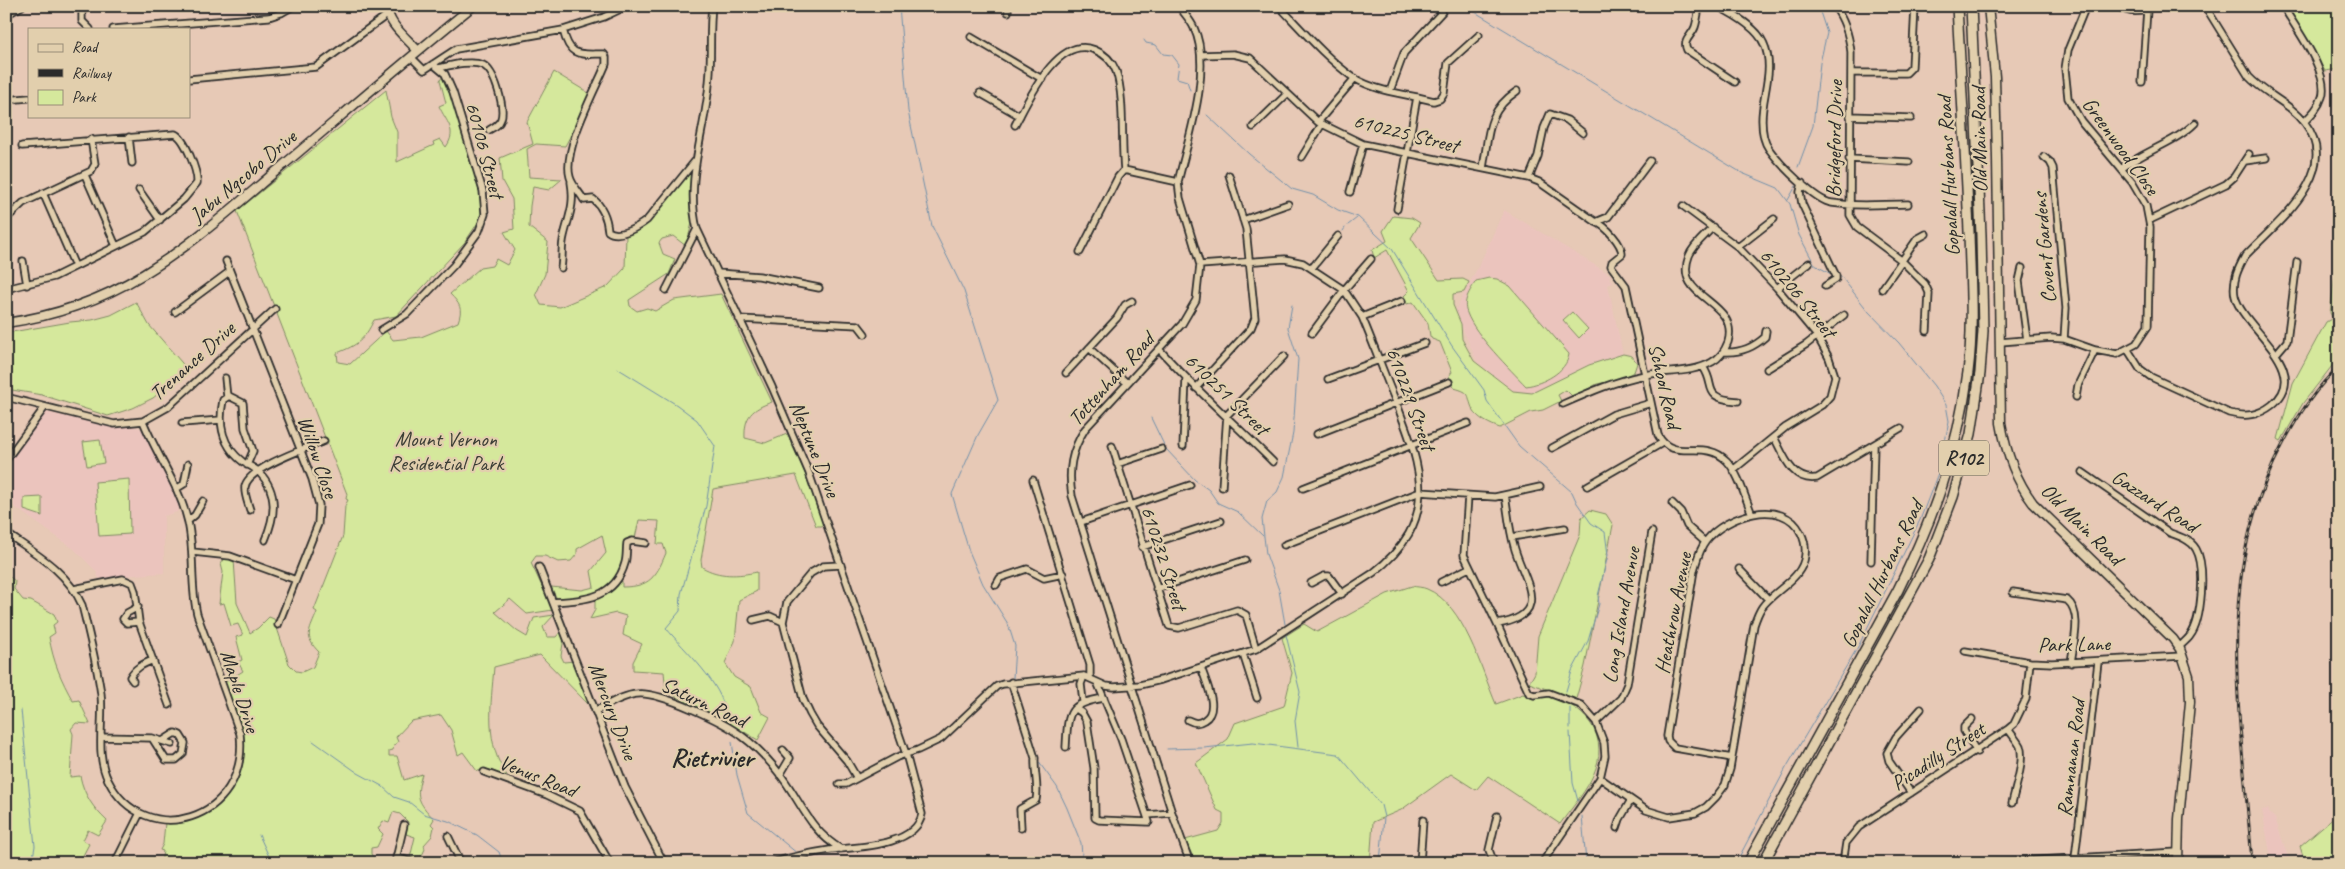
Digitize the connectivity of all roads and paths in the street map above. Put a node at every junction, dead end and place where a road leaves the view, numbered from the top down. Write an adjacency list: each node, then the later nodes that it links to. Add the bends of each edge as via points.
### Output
1 (22, 6): 25 (street)
2 (82, 6): 27 (street, via 82,21)
3 (293, 6): 28 (street, via 269,17)
4 (388, 6): 26 (street)
5 (473, 6): 22 (street, Jabu Ngcobo Drive)
6 (627, 6): 29 (street)
7 (712, 6): 72 (street, Neptune Drive, via 710,82)
8 (1279, 6): 38 (street, via 1318,47)
9 (1699, 6): 41 (street, via 1695,27 1685,46)
10 (1717, 6): 83 (street, via 1751,28 1764,44 1769,67 1762,118 1765,140 1768,148)
11 (1834, 6): 37 (street, Bridgeford Drive, via 1848,33)
12 (1915, 6): 37 (street, via 1910,71)
13 (1957, 6): 316 (main road, Gopalall Hurbans Road / R102, via 1971,327 1968,371 1954,445 1941,493 1917,552)
14 (1970, 6): 317 (main road, Gopalall Hurbans Road / R102, via 1983,321 1980,373 1971,434 1953,497 1929,559)
15 (1988, 6): 145 (street, Old Main Road, via 1995,77)
16 (2086, 6): 76 (street, Greenwood Close, via 2068,50 2065,69 2068,98 2081,121)
17 (2117, 6): 23 (street, via 2129,11)
18 (2154, 6): 23 (street)
19 (2204, 6): 53 (street, via 2249,77)
20 (2282, 6): 53 (street, via 2322,77 2324,88 2320,104)
21 (1179, 7): 33 (street, Tottenham Road, via 1195,29)
22 (464, 9): 32 (street, Jabu Ngcobo Drive)
23 (2147, 10): 42 (street)
24 (1442, 12): 43 (street, via 1404,52)
25 (6, 15)
26 (387, 15): 32 (street); 39 (street, via 316,67)
27 (89, 28)
28 (126, 28)
29 (563, 30): 35 (street, via 463,46); 81 (street, via 572,51 604,54 606,57 606,64 574,139 569,164)
30 (1479, 34): 47 (street, via 1448,63 1444,93 1440,99 1434,101)
31 (971, 38): 40 (street)
32 (418, 51): 34 (street, Jabu Ngcobo Drive)
33 (1201, 55): 46 (street, 610225 Street, via 1233,54 1250,58); 82 (street, Tottenham Road, via 1201,80)
34 (411, 57): 35 (street, via 424,70); 135 (street, Jabu Ngcobo Drive, via 170,258 119,288 79,306)
35 (433, 64): 36 (street)
36 (440, 68): 58 (street, via 480,64 488,70 500,93 502,109 500,122); 137 (street, 60106 Street, via 453,92 483,192 485,214 479,231 454,265 407,314)
37 (1851, 73): 51 (street, Bridgeford Drive)
38 (1355, 78): 43 (street); 54 (street)
39 (190, 79)
40 (1042, 79): 50 (street); 77 (street, via 1055,60 1072,50 1092,48 1112,62 1119,84)
41 (1735, 82)
42 (2142, 82)
43 (1390, 91): 47 (street)
44 (1517, 91): 75 (street, via 1494,112)
45 (980, 93): 50 (street)
46 (1287, 94): 54 (street, 610225 Street); 57 (street)
47 (1417, 97): 64 (street)
48 (28, 98): 49 (street)
49 (6, 100)
50 (1020, 116): 56 (street)
51 (1850, 116): 52 (street); 69 (street, Bridgeford Drive)
52 (1911, 118)
53 (2304, 122): 152 (street, via 2315,148 2310,182 2306,191 2245,256 2234,284 2242,313)
54 (1320, 123): 62 (street, 610225 Street); 66 (street)
55 (2195, 123): 76 (street)
56 (1015, 125)
57 (1253, 127)
58 (490, 130)
59 (1583, 133): 80 (street, via 1567,120 1550,114)
60 (128, 137): 61 (street); 74 (street); 94 (street, via 179,135 196,171 198,177 194,189)
61 (91, 139): 63 (street); 78 (street, via 95,164)
62 (1363, 144): 64 (street, 610225 Street); 85 (street)
63 (22, 146)
64 (1406, 154): 75 (street, 610225 Street); 91 (street)
65 (2249, 154): 71 (street)
66 (1302, 157)
67 (2044, 157): 143 (street, Covent Gardens, via 2053,168 2058,210 2066,308)
68 (2266, 158): 71 (street)
69 (1849, 159): 73 (street); 88 (street, Bridgeford Drive)
70 (1650, 161): 97 (street, via 1608,217)
71 (2245, 161): 96 (street, via 2226,184)
72 (695, 162): 81 (street, via 647,220 638,228 619,234 608,231 599,204 584,200); 99 (street, Neptune Drive)
73 (1909, 162)
74 (132, 164)
75 (1483, 168): 80 (street, 610225 Street)
76 (2122, 169): 96 (street, Greenwood Close, via 2140,194)
77 (1124, 170): 82 (street); 104 (street)
78 (85, 175): 86 (street); 102 (street)
79 (1229, 175): 95 (street)
80 (1529, 178): 97 (street, 610225 Street)
81 (570, 180): 114 (street, via 573,204 564,236)
82 (1178, 182): 112 (street, Tottenham Road)
83 (1802, 183): 88 (street, via 1824,201); 121 (street, via 1802,204 1836,276)
84 (139, 190): 94 (street)
85 (1350, 192)
86 (43, 193): 92 (street, via 23,203); 113 (street)
87 (1288, 204): 95 (street)
88 (1849, 204): 89 (street); 106 (street, Bridgeford Drive, via 1850,215 1857,228)
89 (1908, 204)
90 (1683, 206): 98 (street, 610206 Street)
91 (1397, 208)
92 (6, 219)
93 (1774, 219): 103 (street)
94 (160, 220): 102 (street, via 145,232)
95 (1243, 220): 109 (street)
96 (2150, 220): 150 (street, Greenwood Close, via 2148,326 2144,336)
97 (1596, 222): 117 (street, 610225 Street, via 1607,228 1622,249 1622,254 1611,264)
98 (1713, 227): 103 (street, 610206 Street); 151 (street, via 1694,247 1687,264 1688,276 1696,292 1715,304 1727,320 1728,340)
99 (697, 229): 119 (street, Neptune Drive); 125 (street)
100 (1926, 234): 106 (street, via 1917,239)
101 (1338, 236): 115 (street)
102 (116, 246): 113 (street)
103 (1738, 247): 123 (street, 610206 Street)
104 (1080, 252)
105 (1371, 259): 126 (street)
106 (1901, 260): 127 (street); 139 (street, Bridgeford Drive, via 1928,289)
107 (23, 261): 120 (street)
108 (226, 261): 118 (street, Willow Close)
109 (1251, 261): 112 (street, 610229 Street); 115 (street, 610229 Street, via 1285,259 1303,262); 164 (street, via 1254,324)
110 (2297, 262): 152 (street, via 2287,341)
111 (1809, 263): 123 (street)
112 (1200, 265): 148 (street, Tottenham Road, via 1196,300 1182,324)
113 (75, 266): 120 (street)
114 (561, 268)
115 (1312, 268): 126 (street, 610229 Street)
116 (2022, 268): 144 (street, via 2019,281)
117 (1616, 271): 158 (street, School Road, via 1626,286)
118 (229, 272): 131 (street); 136 (street, Willow Close)
119 (717, 273): 122 (street, via 759,276); 134 (street, Neptune Drive)
120 (27, 286): 124 (street)
121 (1825, 286)
122 (819, 288)
123 (1777, 288): 142 (street, 610206 Street)
124 (6, 289)
125 (666, 290)
126 (1344, 290): 133 (street, 610229 Street); 140 (street)
127 (1882, 290)
128 (1132, 301): 147 (street)
129 (1402, 301): 133 (street)
130 (275, 309): 136 (street, Trenance Drive)
131 (175, 312)
132 (1844, 315): 142 (street)
133 (1362, 316): 154 (street, 610229 Street)
134 (739, 319): 141 (street, via 858,324); 228 (street, Neptune Drive, via 801,455)
135 (6, 323)
136 (252, 328): 175 (street, Trenance Drive, via 168,407); 189 (street, Willow Close)
137 (381, 330)
138 (1766, 331): 151 (street, via 1765,337 1752,347 1739,352)
139 (1927, 331)
140 (1312, 333)
141 (865, 334)
142 (1816, 336): 156 (street); 180 (street, 610206 Street, via 1835,376 1830,396)
143 (2064, 339): 144 (street); 149 (street)
144 (2027, 340): 145 (street)
145 (2000, 342): 249 (street, Old Main Road, via 2001,423 2005,446 2022,488 2047,518)
146 (1425, 343): 154 (street)
147 (1089, 348): 157 (street); 163 (street)
148 (1159, 350): 160 (street, 610251 Street); 163 (street, Tottenham Road)
149 (2095, 350): 150 (street, via 2117,354); 167 (street, via 2078,385)
150 (2128, 350): 152 (street, via 2140,369 2151,377 2241,416 2261,412 2281,394 2284,376)
151 (1724, 352): 155 (street)
152 (2276, 354)
153 (1284, 356): 173 (street)
154 (1379, 360): 161 (street); 169 (street, 610229 Street)
155 (1703, 367): 158 (street); 168 (street, via 1715,395)
156 (1767, 369)
157 (1066, 372)
158 (1645, 375): 170 (street, School Road); 171 (street, via 1607,384)
159 (225, 378): 166 (street)
160 (1186, 379): 164 (street, 610251 Street); 186 (street)
161 (1328, 379)
162 (1449, 382): 169 (street)
163 (1127, 383): 215 (street, Tottenham Road, via 1084,429 1075,447 1069,470)
164 (1196, 388): 173 (street, 610251 Street)
165 (6, 397): 172 (street, Trenance Drive)
166 (227, 397): 174 (street, via 223,400); 194 (street, via 244,403 245,428 253,451)
167 (2076, 397)
168 (1738, 401)
169 (1396, 402): 179 (street); 184 (street, 610229 Street)
170 (1651, 403): 182 (street, School Road); 187 (street, via 1614,414)
171 (1563, 404)
172 (45, 406): 175 (street, Trenance Drive, via 114,424); 190 (street)
173 (1227, 415): 191 (street, 610251 Street); 201 (street)
174 (221, 420): 176 (street); 194 (street, via 227,446)
175 (143, 421): 204 (street, Maple Drive)
176 (182, 423)
177 (1468, 423): 184 (street)
178 (1901, 428): 183 (street)
179 (1317, 434)
180 (1774, 438): 183 (street, via 1788,464 1796,474 1805,478 1817,478); 195 (street, 610206 Street)
181 (324, 441): 189 (street)
182 (1662, 443): 195 (street, School Road, via 1676,450 1708,449 1721,456); 200 (street)
183 (1874, 444): 227 (street)
184 (1413, 445): 203 (street); 205 (street, 610229 Street)
185 (1112, 446): 193 (street, 610232 Street)
186 (1183, 446)
187 (1552, 448)
188 (1162, 449): 193 (street)
189 (301, 450): 196 (street); 233 (street, Willow Close, via 316,492 320,517)
190 (6, 460)
191 (1273, 462)
192 (188, 464): 204 (street, via 184,484)
193 (1117, 464): 210 (street, 610232 Street)
194 (247, 465): 196 (street)
195 (1733, 470): 212 (street, School Road)
196 (259, 471): 211 (street, via 248,479 244,487); 220 (street, via 273,499 275,511)
197 (2082, 472): 249 (street, Gazzard Road, via 2195,547 2201,583 2197,619 2190,637)
198 (1033, 480): 232 (street)
199 (1190, 485): 210 (street)
200 (1587, 486)
201 (1222, 487)
202 (1540, 487): 206 (street)
203 (1303, 488)
204 (176, 489): 213 (street, Maple Drive)
205 (1420, 492): 207 (street); 223 (street, via 1309,531); 240 (street, 610229 Street, via 1414,523 1398,550 1373,573)
206 (1505, 495): 207 (street); 219 (street)
207 (1468, 496): 230 (street, via 1463,549)
208 (204, 501): 213 (street)
209 (1672, 503): 221 (street, via 1688,526)
210 (1129, 506): 215 (street); 224 (street, 610232 Street)
211 (250, 510)
212 (1752, 514): 221 (street, Heathrow Avenue, via 1720,528); 241 (street, Heathrow Avenue, via 1774,512 1792,520 1805,545 1806,556 1799,570)
213 (188, 520): 225 (street, Maple Drive)
214 (1221, 521): 224 (street)
215 (1081, 522): 263 (street, Tottenham Road)
216 (1565, 528): 219 (street)
217 (1652, 532): 273 (street, Long Island Avenue, via 1627,684 1621,698)
218 (6, 533): 237 (street, Maple Drive, via 55,567)
219 (1512, 537): 247 (street, via 1530,586 1531,598 1522,614)
220 (265, 540)
221 (1705, 542): 283 (street, Heathrow Avenue, via 1694,570 1667,736 1675,748)
222 (646, 543): 242 (street, via 627,543 626,559 618,580 604,593 590,599)
223 (1284, 545)
224 (1142, 547): 238 (street, 610232 Street)
225 (193, 552): 233 (street, via 230,556); 292 (street, Maple Drive, via 193,600 240,734 240,761 228,792 204,811 179,820)
226 (1245, 560): 238 (street)
227 (1871, 561)
228 (841, 564): 246 (street, via 824,566 811,573 787,602); 282 (street, Neptune Drive)
229 (539, 567): 242 (street, Mercury Drive)
230 (1469, 568): 234 (street); 247 (street)
231 (1739, 568): 241 (street)
232 (1063, 574): 236 (street, via 1044,578 1027,569 1000,578); 259 (street, via 1090,665)
233 (296, 580): 248 (street, Willow Close)
234 (1441, 582)
235 (1311, 583): 240 (street, via 1330,576)
236 (996, 585)
237 (74, 589): 243 (street, via 128,580 135,591); 275 (street, Maple Drive, via 86,620 101,694)
238 (1156, 589): 250 (street, 610232 Street, via 1166,620 1173,628 1236,610 1246,615)
239 (2013, 592): 257 (street, via 2066,600 2071,604 2076,616)
240 (1342, 594): 250 (street, 610229 Street)
241 (1768, 600): 283 (street, Heathrow Avenue, via 1754,625)
242 (553, 602): 270 (street, Mercury Drive)
243 (138, 608): 245 (street); 245 (street, via 123,618 127,623)
244 (753, 620): 246 (street, via 770,616)
245 (139, 622): 254 (street)
246 (782, 622): 286 (street, via 810,714 848,761)
247 (1496, 624): 273 (street, via 1531,694 1545,692 1566,698 1581,705)
248 (278, 625)
249 (2179, 647): 253 (street, Old Main Road)
250 (1256, 649): 252 (street, 610229 Street)
251 (1966, 651): 255 (street, Park Lane)
252 (1243, 654): 258 (street, 610229 Street); 265 (street)
253 (2183, 656): 256 (street, Park Lane); 302 (street, Old Main Road, via 2190,702)
254 (153, 660): 260 (street, via 140,665 132,673); 267 (street)
255 (2030, 662): 257 (street, Park Lane); 274 (street, Picadilly Street, via 2026,699)
256 (2098, 662): 257 (street, Park Lane); 303 (street, Ramnanan Road)
257 (2071, 663)
258 (1201, 667): 263 (street, 610229 Street); 272 (street, via 1212,710 1201,722)
259 (1087, 677): 261 (street); 262 (street); 266 (street, via 1081,684)
260 (133, 681)
261 (1011, 682): 282 (street, via 997,686 941,739); 298 (street, via 1035,758 1037,796 1020,810)
262 (1097, 682): 263 (street, 610229 Street, via 1106,686); 264 (street)
263 (1131, 686): 293 (street, Tottenham Road)
264 (1104, 698): 266 (street); 294 (street)
265 (1257, 698)
266 (1083, 701): 268 (street)
267 (169, 705)
268 (1074, 708): 279 (street, via 1068,719); 294 (street, via 1087,722 1094,768 1095,818 1149,822)
269 (1921, 709): 289 (street, via 1896,737 1887,753)
270 (595, 711): 285 (street, Saturn Road, via 637,694 661,697 732,729 754,746); 310 (street, Mercury Drive, via 626,787)
271 (1972, 719): 281 (street, via 1964,731)
272 (1188, 720)
273 (1596, 722): 287 (street, via 1605,756)
274 (2008, 729): 281 (street, Picadilly Street); 291 (street, via 2021,754)
275 (102, 737): 276 (street); 292 (street, Maple Drive, via 101,756 107,778 118,796)
276 (152, 738): 277 (street); 277 (street, via 166,760 176,760 183,754 185,743 180,735 175,733)
277 (164, 740): 278 (street)
278 (172, 744)
279 (1066, 747)
280 (784, 750): 285 (street, via 790,758)
281 (1976, 752): 289 (street, Picadilly Street)
282 (906, 754): 286 (street); 301 (street, Neptune Drive, via 921,805 922,814 917,827 884,842)
283 (1732, 758): 290 (street, Heathrow Avenue, via 1725,785 1706,807 1694,813 1669,817 1659,815)
284 (484, 772): 309 (street, Venus Road, via 580,811)
285 (780, 775): 301 (street, Saturn Road, via 817,832)
286 (857, 778): 288 (street)
287 (1600, 778): 290 (street, Heathrow Avenue); 315 (street)
288 (839, 784)
289 (1911, 793): 318 (street, Picadilly Street, via 1851,835 1846,843)
290 (1631, 800): 299 (street)
291 (2012, 803)
292 (140, 813): 306 (street)
293 (1172, 813): 294 (street); 312 (street, Tottenham Road)
294 (1147, 815)
295 (1497, 816): 314 (street, via 1489,850)
296 (1423, 820): 313 (street)
297 (404, 825): 304 (street)
298 (1021, 828)
299 (1618, 828)
300 (448, 836): 308 (street)
301 (841, 849): 311 (street)
302 (2178, 852): 303 (street); 320 (street, Old Main Road)
303 (2075, 858): 305 (street)
304 (395, 860): 307 (street)
305 (2000, 862): 319 (street)
306 (115, 863)
307 (415, 863)
308 (461, 863)
309 (610, 863)
310 (664, 863)
311 (772, 863)
312 (1190, 863)
313 (1420, 863)
314 (1494, 863)
315 (1542, 863)
316 (1748, 863)
317 (1763, 863)
318 (1843, 863)
319 (1985, 863)
320 (2178, 863)

